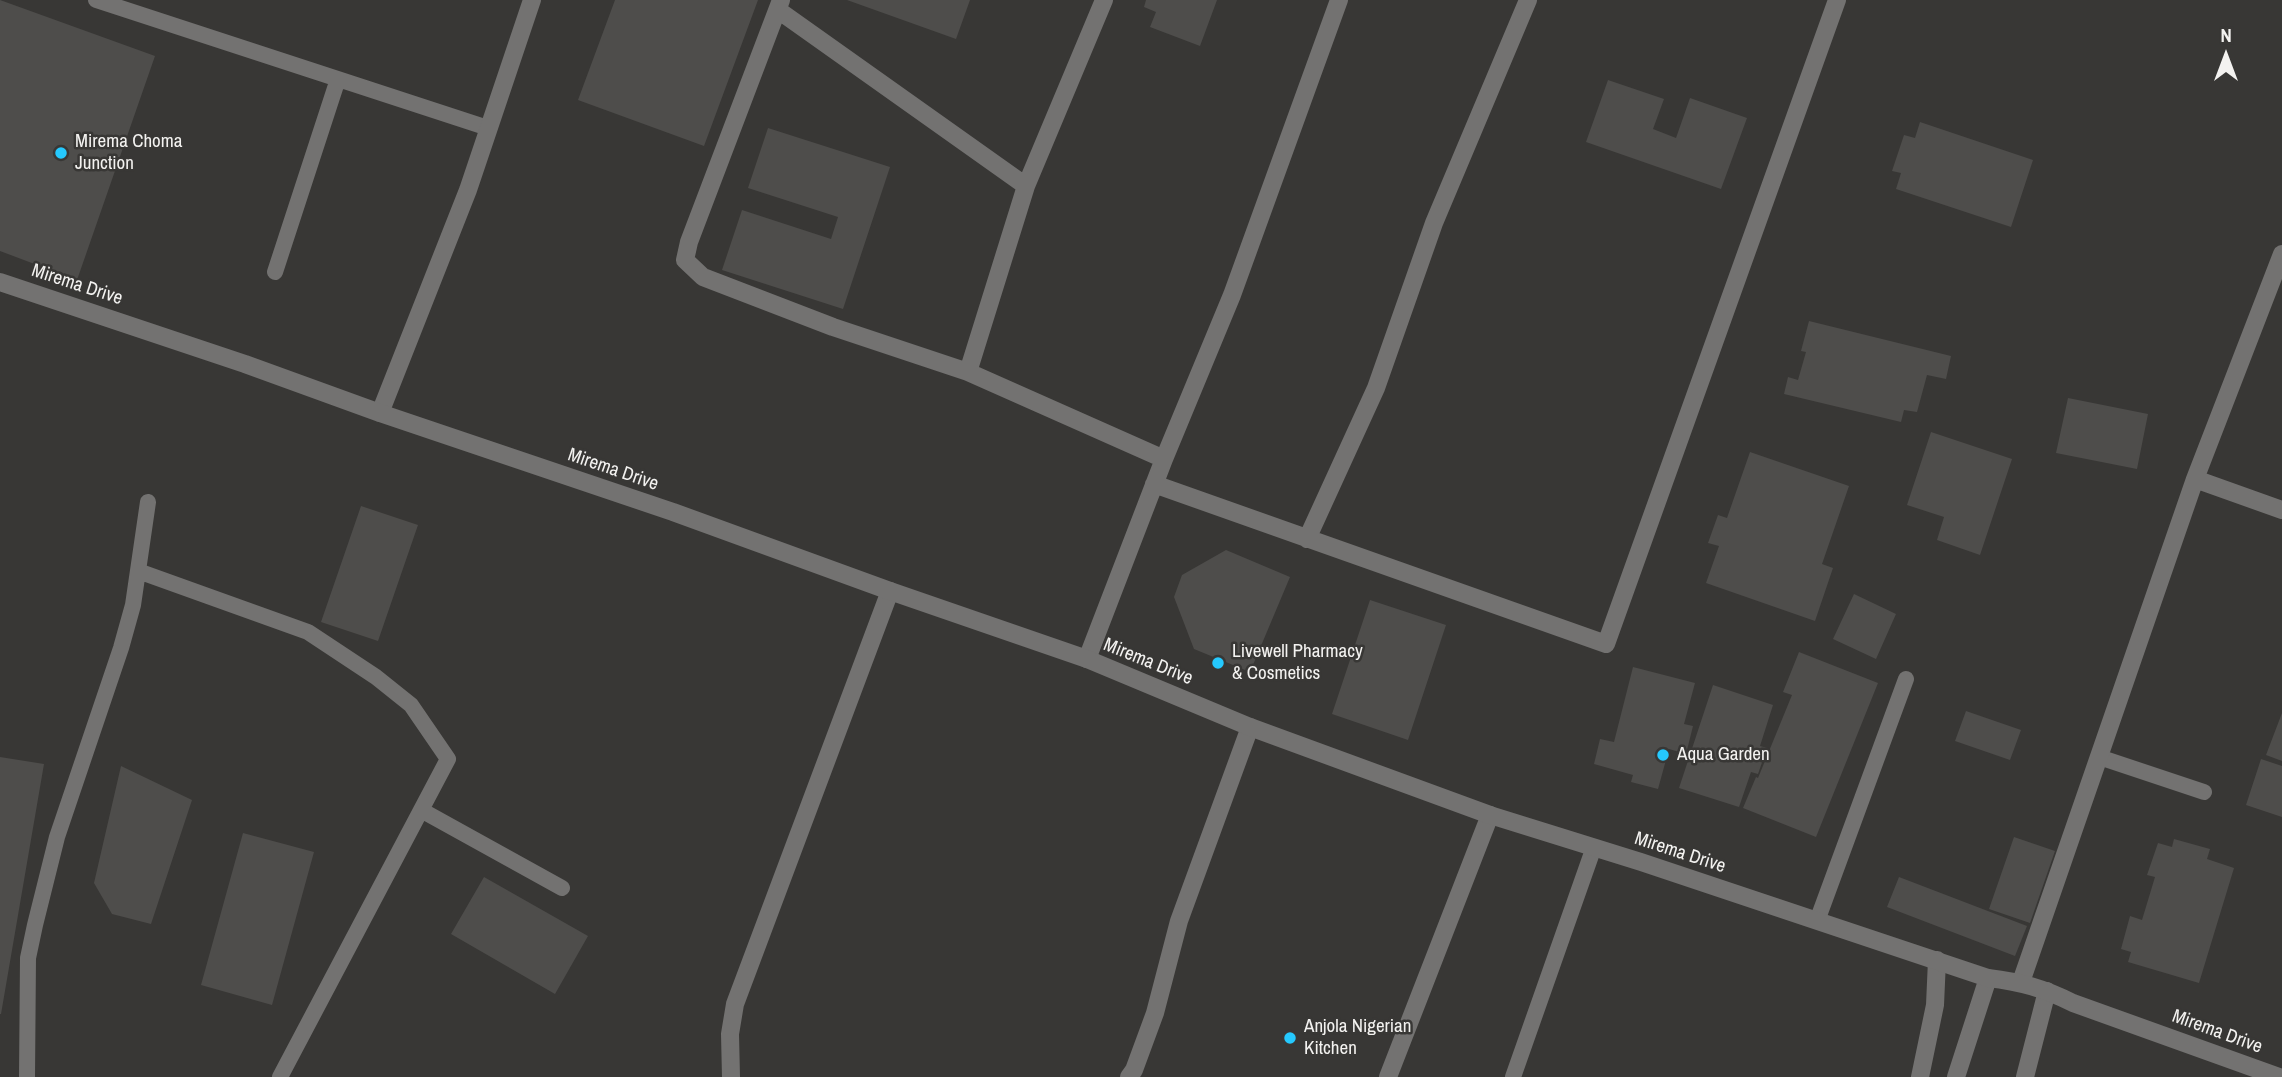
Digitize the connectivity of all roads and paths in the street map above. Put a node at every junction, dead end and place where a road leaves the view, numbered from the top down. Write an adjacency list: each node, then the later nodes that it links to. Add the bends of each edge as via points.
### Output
1 (96, 0): 8 (lane)
2 (532, 0): 9 (street)
3 (1104, 0): 10 (street)
4 (1339, 0): 16 (street, via 1232,295)
5 (1528, 0): 21 (street, via 1434,223 1376,388)
6 (1838, 0): 21 (street, via 1606,644)
7 (780, 5): 10 (street); 14 (street, via 685,260 703,277)
8 (338, 79): 9 (lane); 12 (lane)
9 (488, 128): 15 (street)
10 (1026, 186): 14 (street)
11 (2282, 254): 17 (street)
12 (275, 272)
13 (0, 282): 15 (street, Mirema Drive)
14 (968, 372): 16 (street)
15 (380, 414): 23 (street, Mirema Drive)
16 (1164, 458): 18 (street)
17 (2195, 478): 20 (street); 27 (street)
18 (1154, 484): 21 (street); 24 (street)
19 (148, 502): 22 (lane)
20 (2282, 510)
21 (1307, 539)
22 (138, 571): 29 (lane, via 308,632 411,705 448,759); 38 (lane, via 121,648 57,837 35,925 28,958)
23 (890, 591): 24 (street, Mirema Drive); 40 (street, via 735,1004)
24 (1087, 659): 26 (street, Mirema Drive)
25 (1906, 679): 33 (lane)
26 (1250, 727): 30 (street, Mirema Drive); 41 (street, via 1180,921 1156,1013)
27 (2099, 757): 28 (lane); 36 (street)
28 (2204, 792)
29 (421, 810): 32 (lane); 39 (lane)
30 (1490, 815): 31 (street, Mirema Drive); 42 (street)
31 (1594, 847): 33 (street, Mirema Drive); 43 (lane)
32 (562, 888)
33 (1817, 921): 34 (street, Mirema Drive)
34 (1937, 960): 35 (street, Mirema Drive); 44 (street, via 1935,1005)
35 (1988, 978): 36 (street, Mirema Drive); 45 (street)
36 (2021, 982): 37 (street, Mirema Drive)
37 (2047, 990): 46 (street); 47 (street, Mirema Drive)
38 (27, 1077)
39 (280, 1077)
40 (730, 1077)
41 (1129, 1077)
42 (1388, 1077)
43 (1513, 1077)
44 (1920, 1077)
45 (1956, 1077)
46 (2025, 1077)
47 (2279, 1077)

